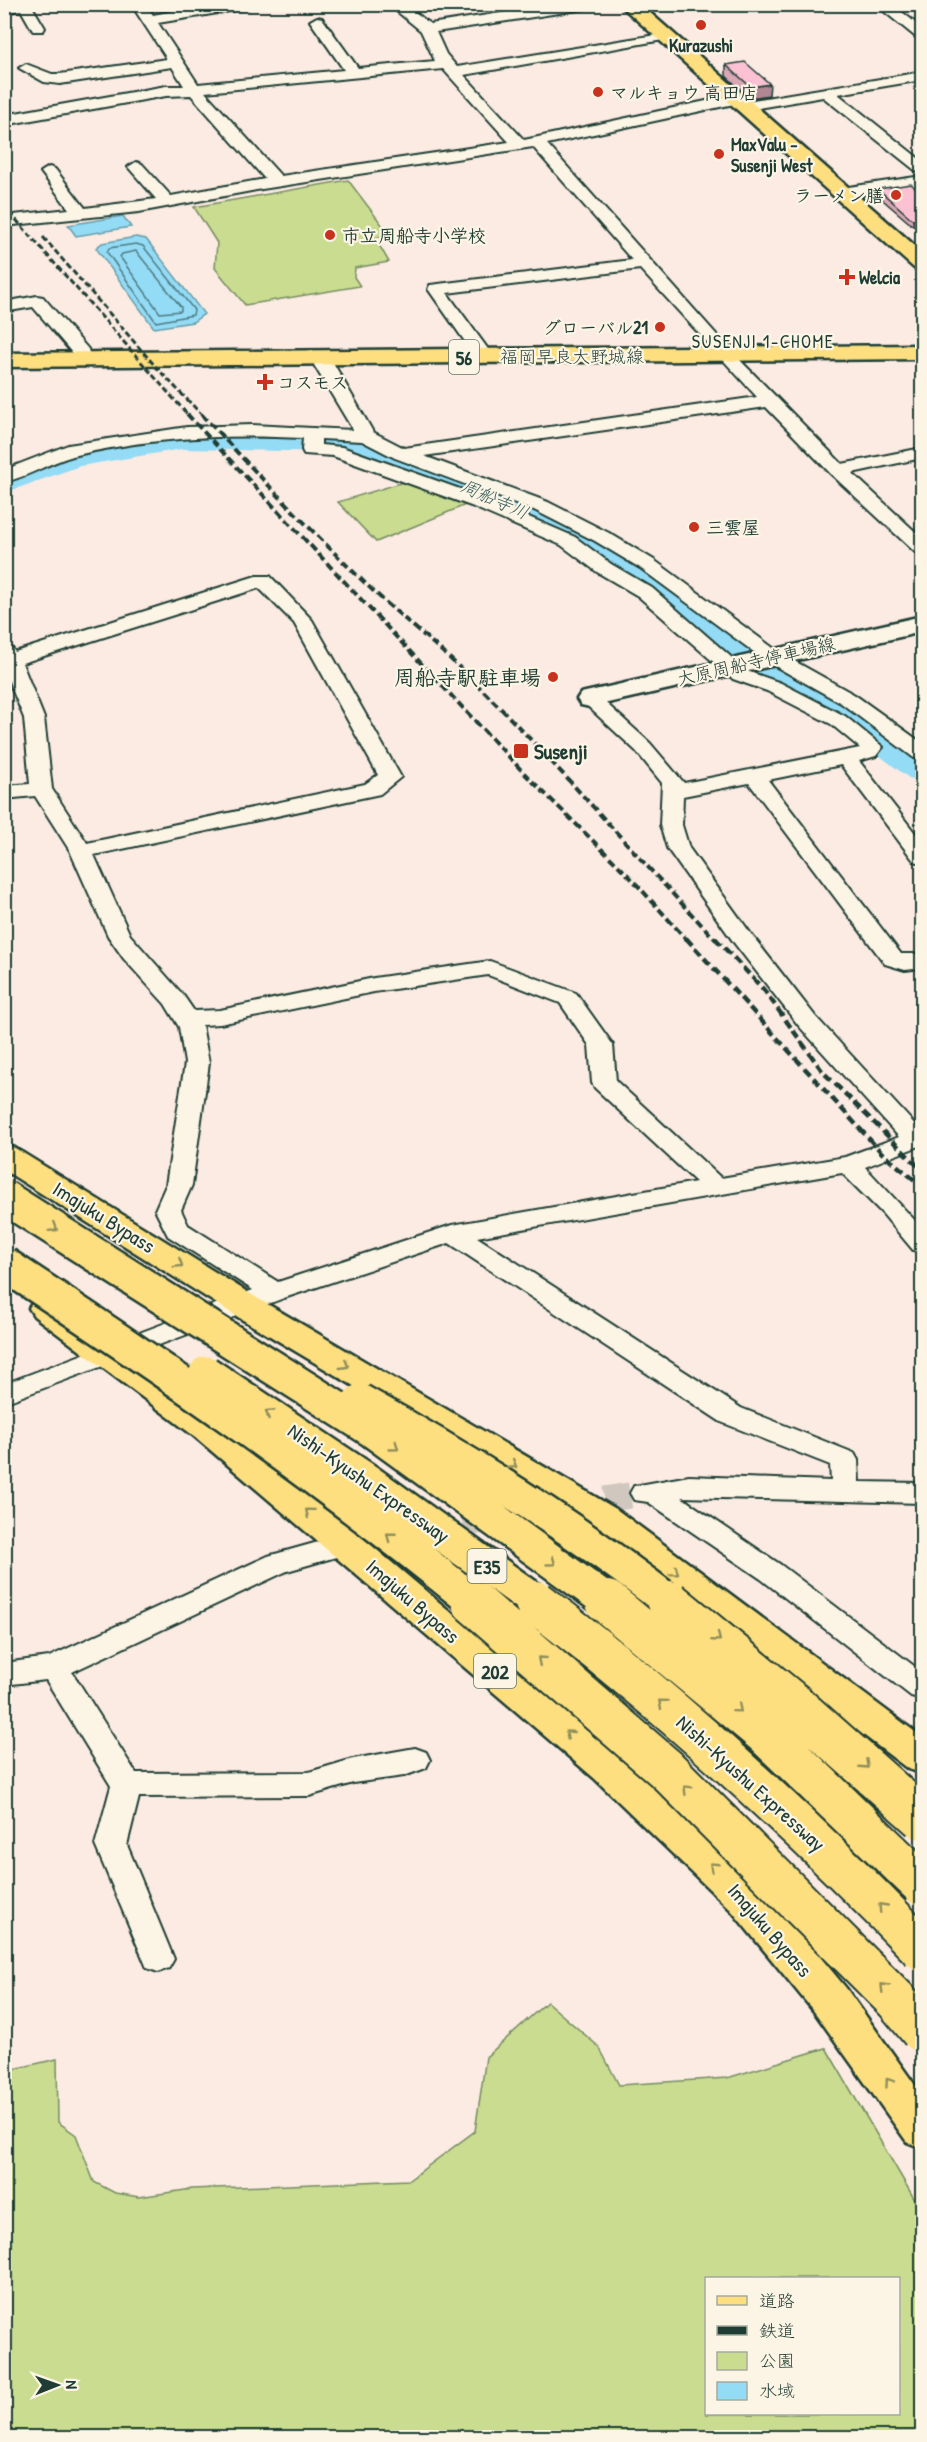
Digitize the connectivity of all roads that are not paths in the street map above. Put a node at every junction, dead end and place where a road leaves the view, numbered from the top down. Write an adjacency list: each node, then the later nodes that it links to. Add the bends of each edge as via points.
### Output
1 (138, 4): 9 (street)
2 (248, 4): 9 (street)
3 (395, 4): 12 (street)
4 (591, 4): 12 (street)
5 (628, 4): 14 (main road)
6 (882, 4): 13 (street)
7 (27, 5): 8 (street); 11 (street)
8 (4, 9)
9 (147, 21): 18 (street)
10 (317, 21): 22 (street)
11 (38, 28)
12 (427, 29): 20 (street)
13 (922, 35)
14 (663, 36): 15 (street); 28 (main road)
15 (626, 42): 16 (street); 17 (street)
16 (639, 56)
17 (527, 59): 20 (street); 21 (street)
18 (175, 62): 19 (street, via 60,79 49,79); 25 (street)
19 (26, 68)
20 (450, 68): 22 (street); 30 (street)
21 (547, 72)
22 (354, 73): 25 (street)
23 (922, 76): 24 (street)
24 (899, 80): 26 (street); 27 (street)
25 (194, 89): 29 (street); 35 (street, via 273,177)
26 (826, 92): 28 (street); 32 (street)
27 (915, 92)
28 (738, 103): 30 (street); 36 (main road)
29 (4, 120)
30 (528, 143): 35 (street); 41 (street)
31 (136, 166): 37 (street)
32 (922, 168)
33 (49, 172): 38 (street)
34 (922, 181): 36 (street)
35 (274, 183): 37 (street)
36 (842, 193): 40 (main road)
37 (167, 202): 38 (street)
38 (82, 215): 39 (street)
39 (4, 220)
40 (922, 263)
41 (644, 264): 44 (street, via 436,289); 45 (street)
42 (4, 307): 48 (street, via 37,301 82,353)
43 (922, 352): 45 (main road, 福岡早良大野城線 / 56)
44 (484, 356): 45 (main road, 福岡早良大野城線 / 56); 46 (main road, 福岡早良大野城線 / 56)
45 (726, 356): 49 (street)
46 (322, 358): 48 (main road, 福岡早良大野城線 / 56); 50 (street)
47 (4, 360): 48 (main road, 福岡早良大野城線 / 56)
48 (82, 360)
49 (770, 401): 53 (street); 54 (street)
50 (366, 436): 51 (street); 53 (street)
51 (312, 438): 55 (street, via 252,430 187,432 68,451); 60 (street, via 310,450 335,451 478,502 568,541 645,592)
52 (922, 453): 54 (street)
53 (402, 454): 59 (street, via 540,506 602,537 647,564)
54 (838, 470): 56 (street)
55 (4, 477)
56 (922, 548)
57 (922, 624): 59 (main road, 大原周船寺停車場線)
58 (8, 655): 65 (street, via 34,718); 68 (street, via 263,580 302,620 390,777 372,789)
59 (768, 658): 60 (main road, 大原周船寺停車場線); 62 (street, via 848,699)
60 (732, 666): 61 (main road, 大原周船寺停車場線); 63 (street, via 749,680 774,687 838,720 872,747 869,752)
61 (590, 699): 66 (street, via 644,747 673,782)
62 (922, 753)
63 (846, 758): 64 (street); 69 (street)
64 (754, 776): 66 (street); 70 (street, via 893,959 905,963)
65 (41, 789): 67 (street); 68 (street)
66 (672, 792): 72 (street, via 671,825 678,848 807,1021)
67 (4, 793)
68 (81, 851): 71 (street, via 119,936 175,1000)
69 (922, 856)
70 (922, 961)
71 (186, 1019): 75 (street, via 220,1017 374,985 490,968 568,998 601,1045 604,1083); 82 (street, via 191,1027 196,1063 179,1185 168,1210 177,1230)
72 (919, 1138): 74 (street)
73 (4, 1155): 82 (main road, Imajuku Bypass, one-way to 82)
74 (848, 1164): 75 (street); 79 (street)
75 (717, 1188): 77 (street)
76 (4, 1197): 83 (main road, Nishi-Kyushu Expressway / E35, one-way to 83, bridge)
77 (452, 1233): 82 (street); 86 (street, via 730,1415 844,1460)
78 (4, 1242): 97 (main road, Nishi-Kyushu Expressway / E35, one-way to 78, bridge, via 845,1869 723,1755 528,1596 332,1454)
79 (922, 1244)
80 (4, 1264): 99 (main road, one-way to 80, bridge, via 881,1984 666,1769 473,1602 307,1471 142,1354)
81 (4, 1277): 84 (main road, Imajuku Bypass / 202)
82 (260, 1299): 84 (street); 92 (main road, Imajuku Bypass, one-way to 92, via 603,1518)
83 (186, 1311): 95 (main road, one-way to 95, bridge, via 406,1425 584,1538 712,1634 829,1731); 96 (main road, Nishi-Kyushu Expressway / E35, one-way to 96, bridge, via 370,1429 610,1604 765,1732)
84 (107, 1355): 85 (street); 88 (main road, Imajuku Bypass / 202, one-way to 84, via 207,1427)
85 (4, 1394)
86 (846, 1491): 87 (street); 91 (street, via 689,1486 649,1492 771,1572)
87 (922, 1493)
88 (347, 1544): 89 (street, via 278,1563); 100 (main road, Imajuku Bypass / 202, one-way to 88, via 831,2001 746,1898 609,1767)
89 (54, 1668): 90 (street); 94 (street)
90 (4, 1674)
91 (922, 1688)
92 (922, 1758)
93 (416, 1760): 94 (street, via 309,1784)
94 (127, 1785): 98 (street, via 111,1845)
95 (922, 1818)
96 (922, 1884)
97 (922, 1949)
98 (158, 1959)
99 (922, 2031)
100 (922, 2129)

